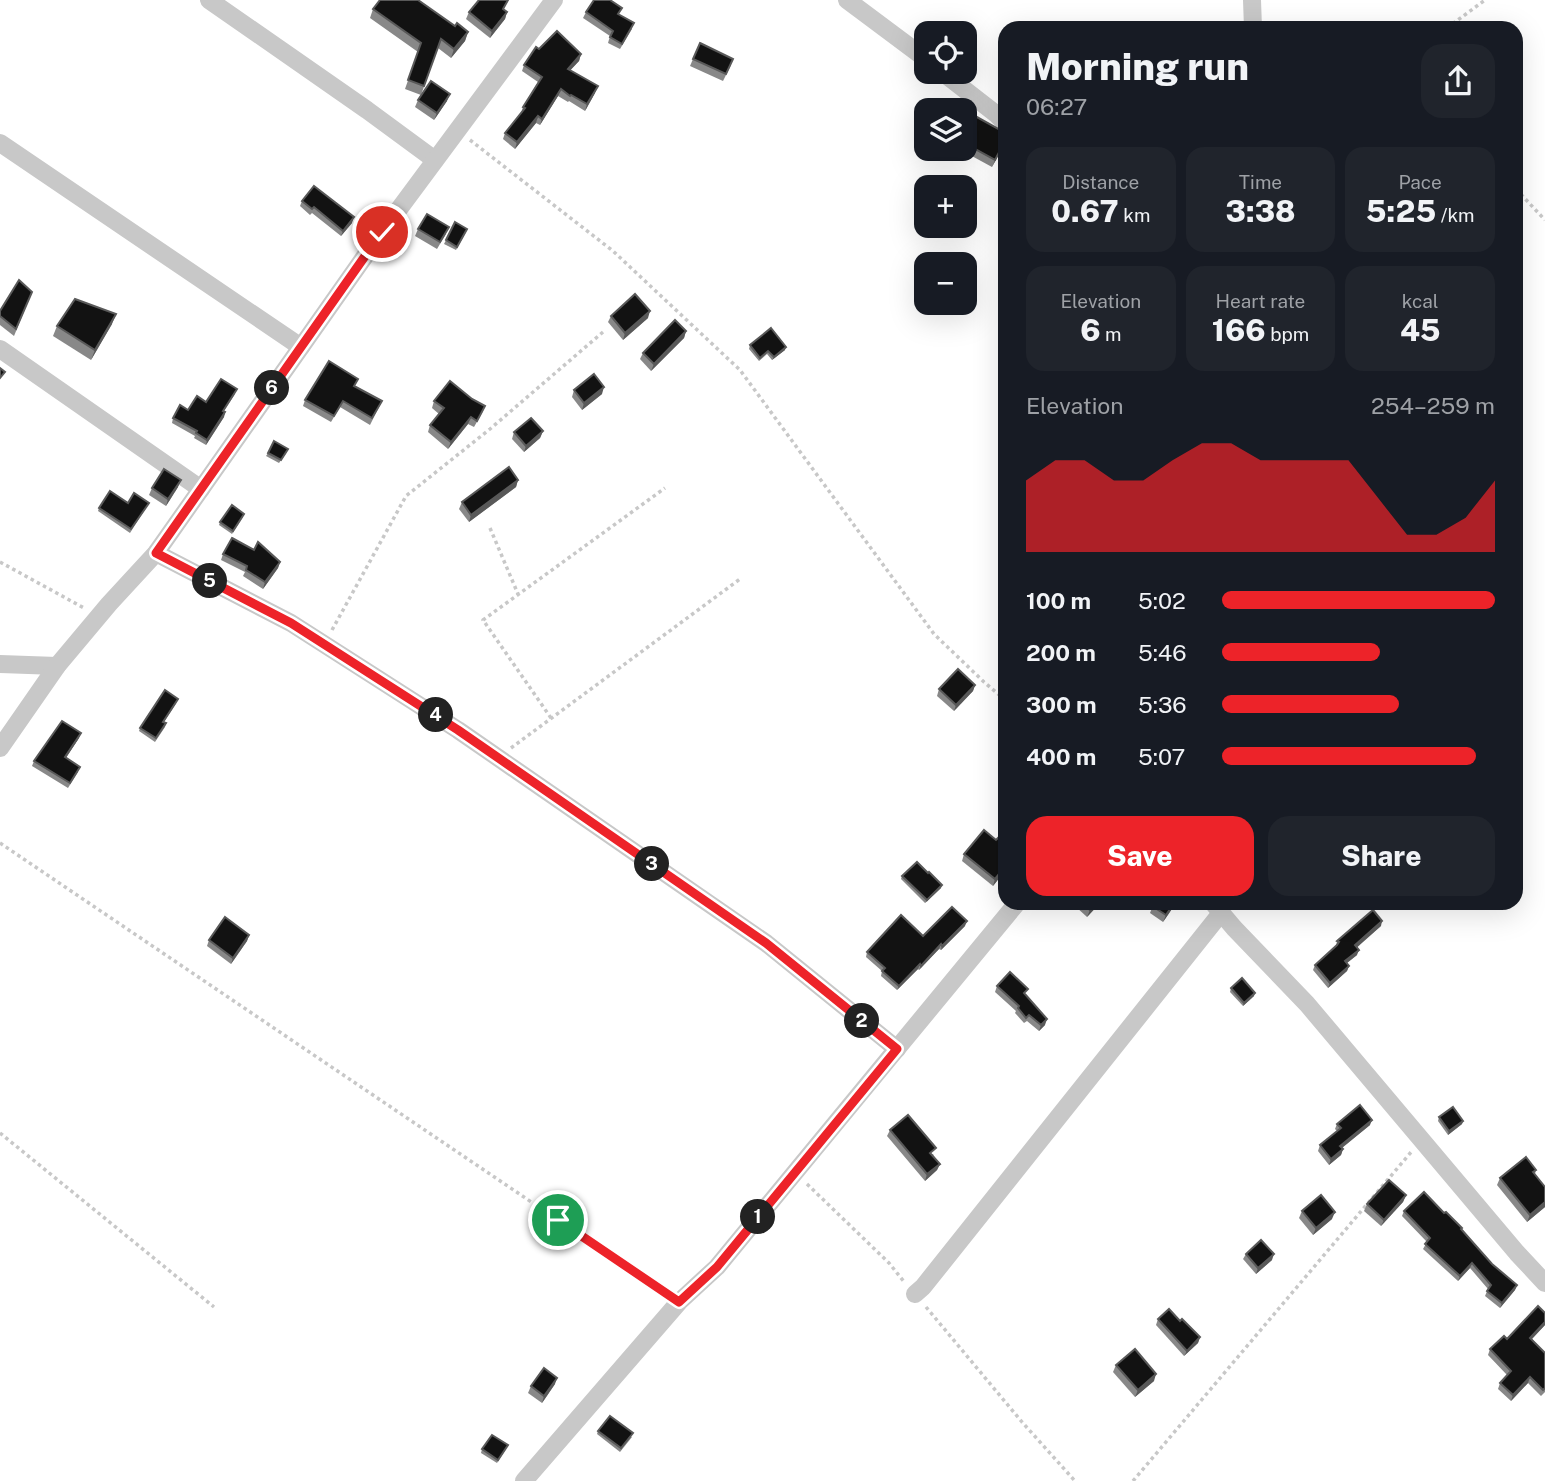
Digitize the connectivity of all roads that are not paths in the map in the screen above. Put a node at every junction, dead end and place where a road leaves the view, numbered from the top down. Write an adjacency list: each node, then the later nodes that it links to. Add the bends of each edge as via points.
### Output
1 (209, 0): 10 (street)
2 (554, 0): 10 (street)
3 (847, 0): 6 (street)
4 (1252, 0): 5 (street)
5 (1253, 21)
6 (914, 51)
7 (957, 84): 8 (street)
8 (998, 117)
9 (0, 143): 11 (street)
10 (435, 160): 11 (street)
11 (301, 347): 13 (street)
12 (0, 349): 13 (street)
13 (201, 489): 14 (street)
14 (156, 553): 16 (street); 21 (street, via 291,623 458,730 766,943)
15 (0, 664): 16 (street)
16 (57, 666): 17 (street)
17 (0, 748)
18 (1011, 910): 21 (street)
19 (1215, 910): 23 (street)
20 (1219, 910): 22 (street, via 1307,1004)
21 (897, 1049): 24 (street, via 717,1267 679,1302)
22 (1545, 1283)
23 (915, 1294)
24 (524, 1481)

